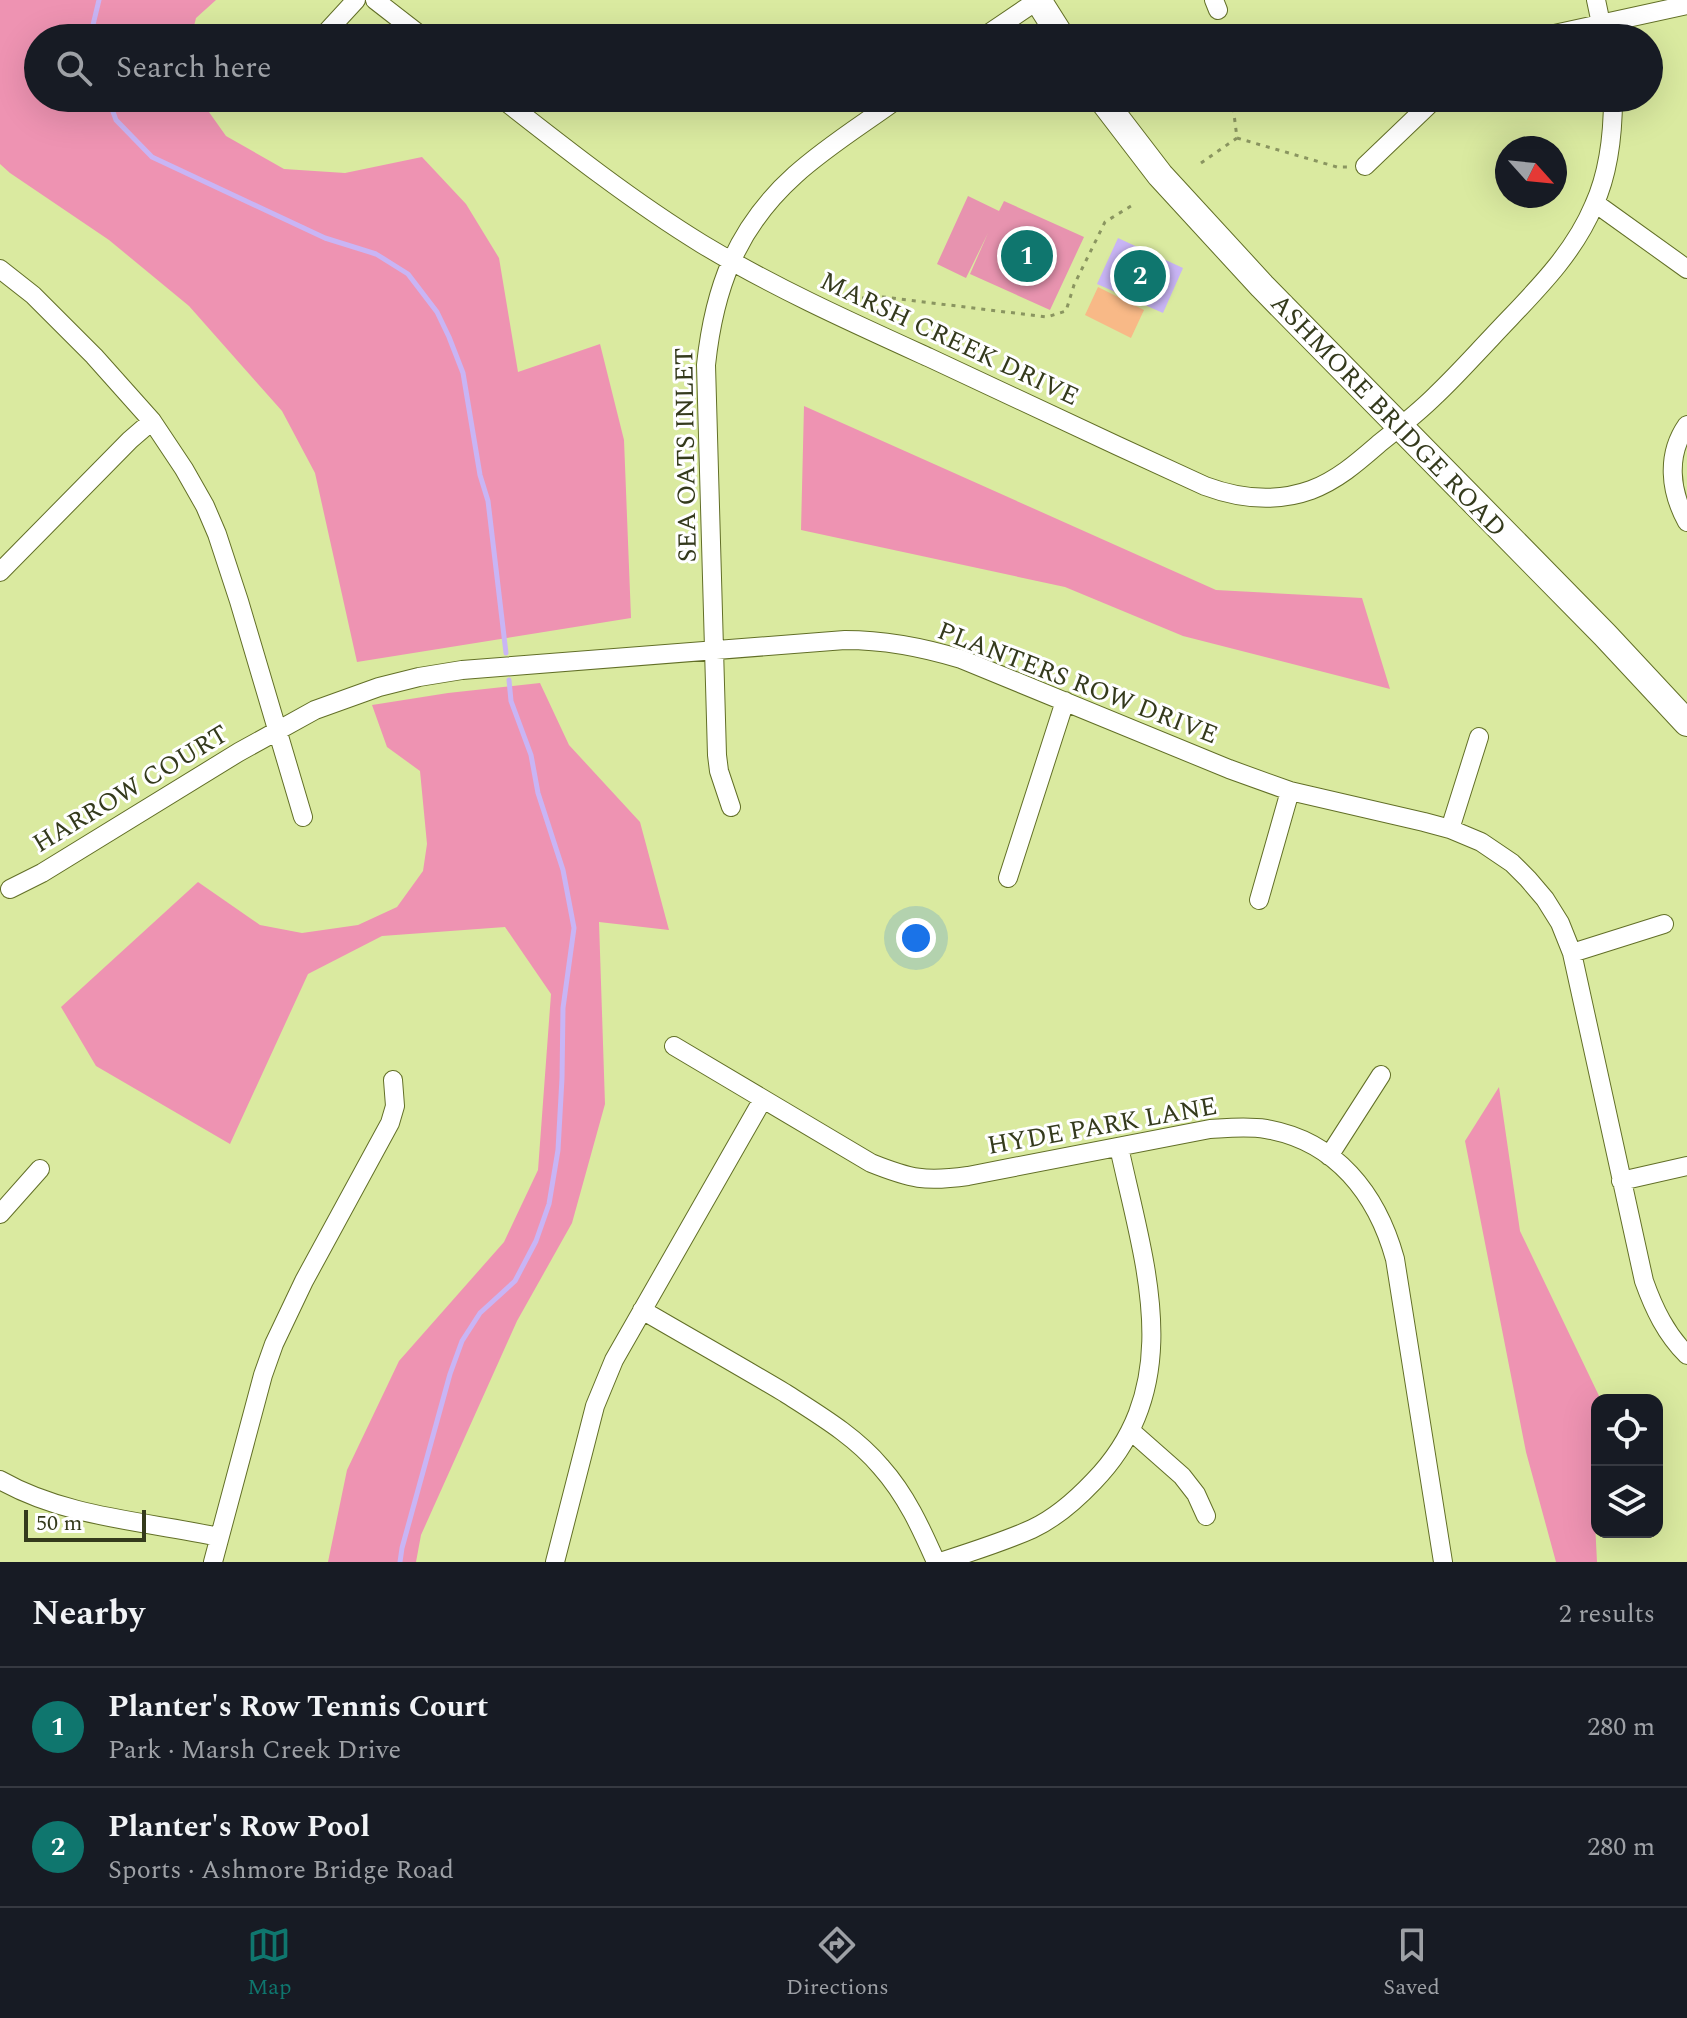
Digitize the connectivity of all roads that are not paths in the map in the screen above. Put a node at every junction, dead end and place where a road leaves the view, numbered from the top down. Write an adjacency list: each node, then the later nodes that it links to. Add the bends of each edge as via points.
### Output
1 (356, 0): 6 (street)
2 (375, 0): 7 (street)
3 (1038, 0): 8 (street); 9 (main road)
4 (1596, 0): 10 (street)
5 (1687, 5): 11 (street)
6 (334, 24)
7 (406, 24)
8 (1003, 24)
9 (1053, 24)
10 (1601, 24)
11 (1626, 24)
12 (519, 112): 19 (street, MARSH CREEK DRIVE, via 668,222)
13 (880, 112): 19 (street, SEA OATS INLET, via 796,174 749,228)
14 (1112, 112): 24 (main road, ASHMORE BRIDGE ROAD, via 1160,175)
15 (1421, 112): 17 (street)
16 (1612, 112): 18 (street, MARSH CREEK DRIVE, via 1607,163)
17 (1365, 166)
18 (1595, 203): 21 (street); 24 (street, MARSH CREEK DRIVE, via 1554,271)
19 (731, 260): 24 (street, MARSH CREEK DRIVE, via 846,320 1230,495 1268,499 1311,490 1351,468); 27 (street, SEA OATS INLET, via 717,298 706,365)
20 (0, 269): 22 (street, via 94,356)
21 (1687, 269)
22 (152, 421): 26 (street); 30 (street, via 217,534)
23 (1687, 425): 25 (street, via 1675,451 1672,477)
24 (1400, 427): 29 (main road, ASHMORE BRIDGE ROAD)
25 (1687, 522)
26 (0, 572)
27 (714, 650): 28 (street, PLANTERS ROW DRIVE, via 845,640 896,643 961,659); 30 (street, PLANTERS ROW DRIVE, via 419,677 339,700); 33 (street, SEA OATS INLET, via 717,755)
28 (1065, 701): 32 (street, PLANTERS ROW DRIVE); 36 (street)
29 (1687, 723)
30 (277, 731): 34 (street); 37 (street, HARROW COURT)
31 (1479, 737): 35 (street)
32 (1290, 791): 35 (street, PLANTERS ROW DRIVE); 38 (street)
33 (731, 807)
34 (303, 817)
35 (1450, 829): 40 (street, PLANTERS ROW DRIVE, via 1491,848 1528,879 1560,923)
36 (1008, 878)
37 (10, 889)
38 (1259, 900)
39 (1664, 924): 40 (street)
40 (1572, 953): 49 (street, PLANTERS ROW DRIVE)
41 (674, 1046): 44 (street, HYDE PARK LANE)
42 (1381, 1075): 46 (street)
43 (393, 1080): 56 (street, via 390,1123 270,1354)
44 (763, 1099): 45 (street, HYDE PARK LANE, via 871,1163 916,1178 968,1176); 51 (street)
45 (1119, 1147): 46 (street, HYDE PARK LANE, via 1238,1127 1293,1136); 53 (street, via 1152,1321 1152,1357)
46 (1329, 1156): 60 (street, HYDE PARK LANE, via 1359,1184 1388,1233)
47 (1687, 1166): 49 (street)
48 (40, 1169): 50 (street)
49 (1621, 1181): 52 (street, PLANTERS ROW DRIVE, via 1652,1303)
50 (0, 1214)
51 (642, 1310): 58 (street, via 595,1406); 59 (street, via 856,1442 906,1500)
52 (1687, 1355)
53 (1131, 1431): 55 (street, via 1182,1476); 59 (street, via 1104,1471 1065,1508 1033,1529)
54 (0, 1480): 56 (street, via 84,1512)
55 (1206, 1516)
56 (219, 1537): 57 (street)
57 (213, 1562)
58 (555, 1562)
59 (938, 1562)
60 (1443, 1562)

